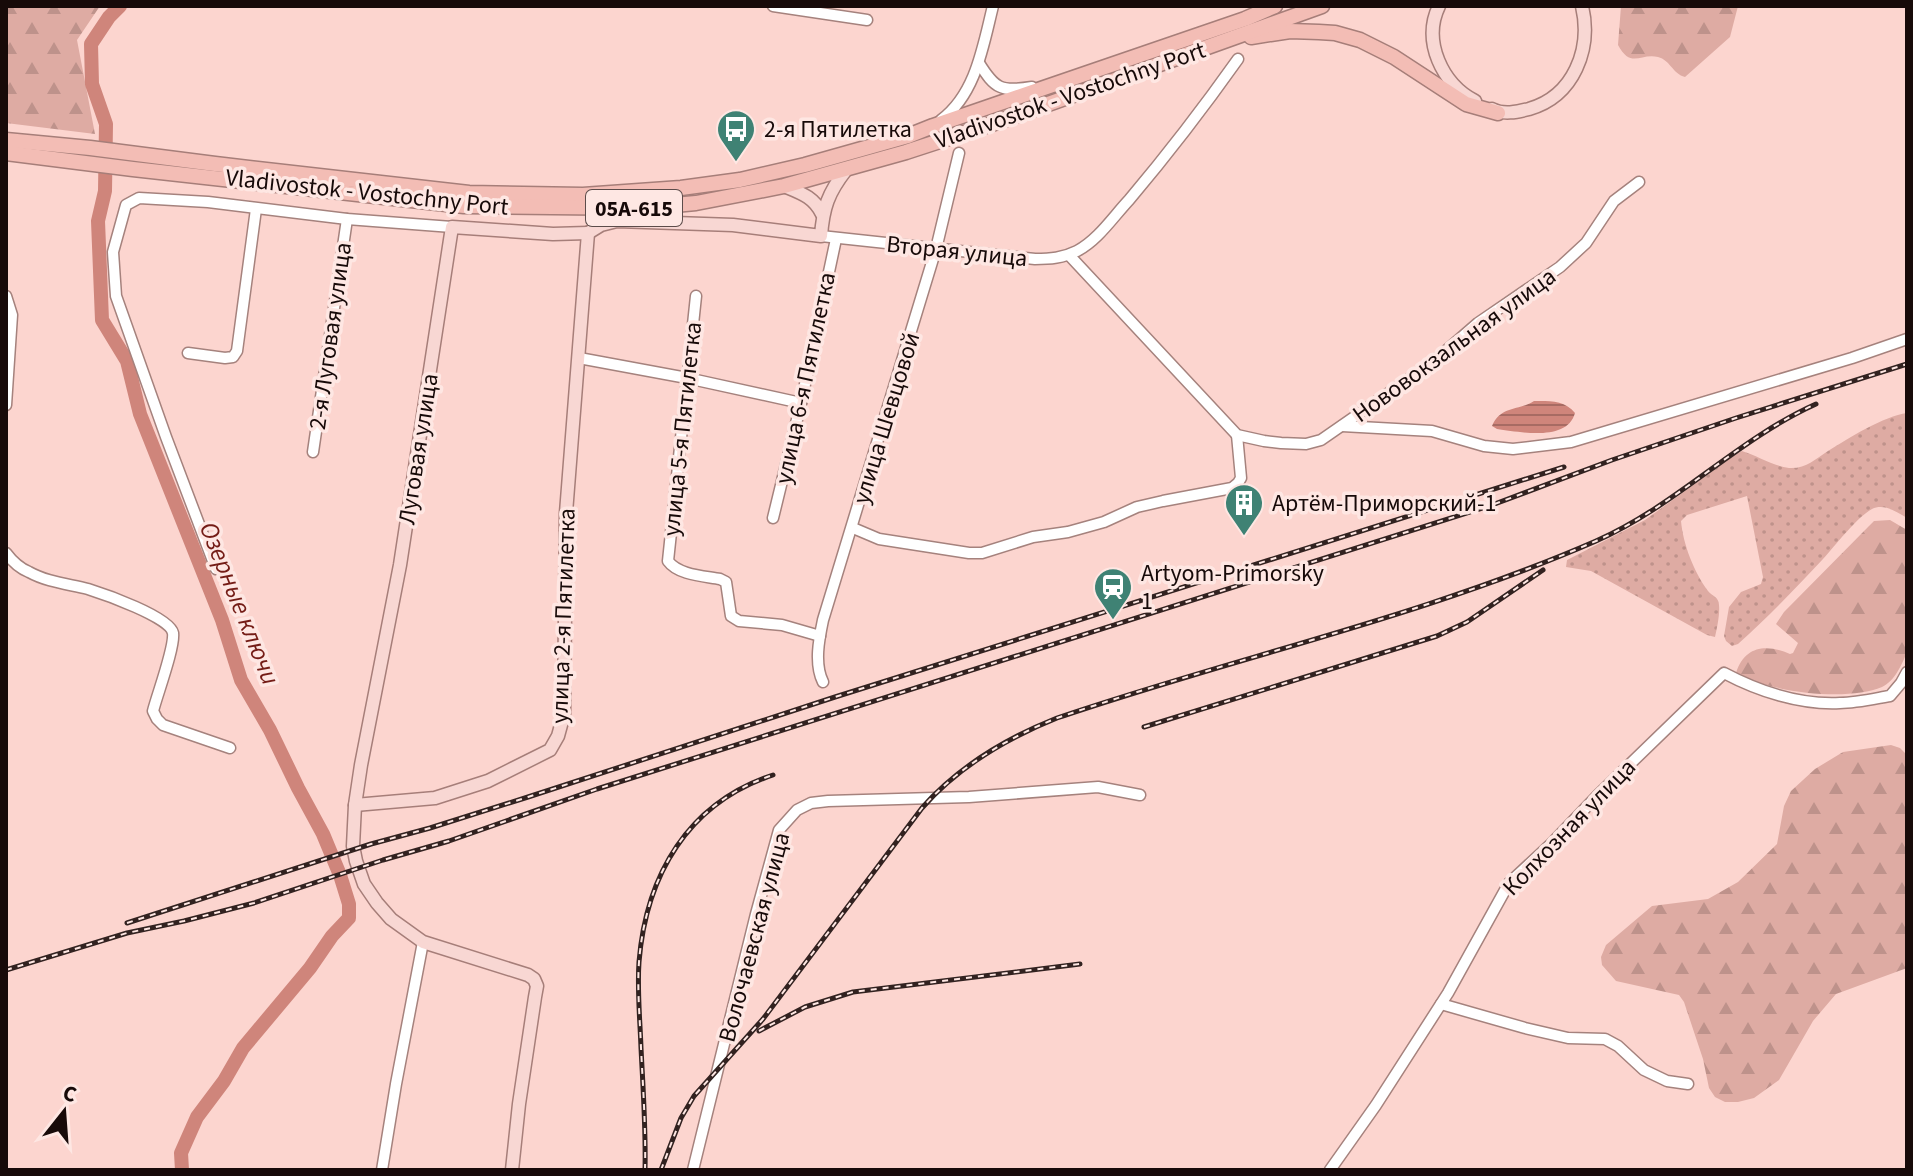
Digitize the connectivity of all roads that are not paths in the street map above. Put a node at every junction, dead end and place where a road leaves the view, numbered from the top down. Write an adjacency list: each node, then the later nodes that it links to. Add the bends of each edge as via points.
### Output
1 (773, 6): 7 (street)
2 (993, 6): 10 (street)
3 (1275, 6): 11 (highway, Vladivostok - Vostochny Port / 05А-615)
4 (1322, 6): 8 (highway, Vladivostok - Vostochny Port / 05А-615)
5 (1439, 6): 12 (main road, via 1432,39 1436,59 1460,92)
6 (1582, 6): 12 (main road, via 1582,56 1566,86 1539,106)
7 (867, 20)
8 (1234, 37): 12 (highway, via 1290,31 1360,40 1466,104); 17 (highway, Vladivostok - Vostochny Port / 05А-615)
9 (1238, 59): 28 (street, via 1114,217)
10 (979, 63): 11 (street, via 1003,90); 13 (street, via 955,110)
11 (1064, 82): 13 (highway, Vladivostok - Vostochny Port / 05А-615)
12 (1498, 113)
13 (933, 126): 14 (highway, Vladivostok - Vostochny Port / 05А-615, via 740,180 608,194 469,193)
14 (6, 140)
15 (6, 153): 19 (highway, Vladivostok - Vostochny Port / 05А-615, via 464,206 642,208)
16 (959, 153): 27 (street, улица Шевцовой)
17 (846, 170): 19 (highway, Vladivostok - Vostochny Port / 05А-615); 21 (main road)
18 (1639, 182): 37 (street, Нововокзальная улица, via 1614,201 1586,243 1560,267)
19 (784, 186): 21 (main road, via 811,198)
20 (256, 209): 22 (street); 32 (street, via 237,351 225,358); 43 (street, via 139,198 126,205 113,252 116,296)
21 (822, 214): 25 (main road)
22 (347, 219): 23 (street); 39 (street, 2-я Луговая улица)
23 (452, 227): 24 (main road); 49 (main road, Луговая улица, via 400,565)
24 (588, 233): 25 (main road, Вторая улица, via 617,221 733,225); 33 (main road, улица 2-я Пятилетка)
25 (821, 236): 26 (street, Вторая улица)
26 (836, 239): 27 (street, Вторая улица); 35 (street, улица 6-я Пятилетка)
27 (936, 249): 28 (street, Вторая улица, via 1035,259); 41 (street, улица Шевцовой)
28 (1069, 255): 38 (street)
29 (6, 296): 36 (street, via 12,315)
30 (696, 296): 34 (street, улица 5-я Пятилетка)
31 (1907, 339): 37 (street, via 1571,442 1513,449 1432,431)
32 (188, 353)
33 (579, 358): 34 (street); 49 (main road, улица 2-я Пятилетка, via 566,513 564,714 558,736 550,750 488,781 435,798)
34 (687, 378): 35 (street); 44 (street, улица 5-я Пятилетка, via 668,561 679,570 726,582 733,619)
35 (801, 403): 40 (street, улица 6-я Пятилетка)
36 (6, 405)
37 (1342, 426): 38 (street, Нововокзальная улица, via 1306,444)
38 (1237, 435): 41 (street, via 1241,478 1232,488 1137,507 1104,522 982,553 879,539)
39 (313, 452)
40 (773, 518)
41 (853, 528): 44 (street, улица Шевцовой)
42 (6, 553): 47 (street, via 33,574 90,590 165,621 173,642 153,711 157,719)
43 (216, 569)
44 (820, 636): 46 (street, улица Шевцовой)
45 (1907, 672): 51 (street, Колхозная улица, via 1890,696 1840,703 1769,692 1724,673 1509,883)
46 (823, 682)
47 (230, 748)
48 (1140, 795): 55 (street, Волочаевская улица, via 1098,787 828,801 797,810 779,830)
49 (355, 805): 50 (main road, via 353,846 364,884 391,919)
50 (423, 942): 53 (street); 54 (main road, via 528,975 537,986)
51 (1441, 1004): 52 (street, via 1568,1038 1605,1039 1644,1070); 56 (street, Колхозная улица)
52 (1688, 1084)
53 (382, 1170)
54 (512, 1170)
55 (693, 1170)
56 (1330, 1170)

